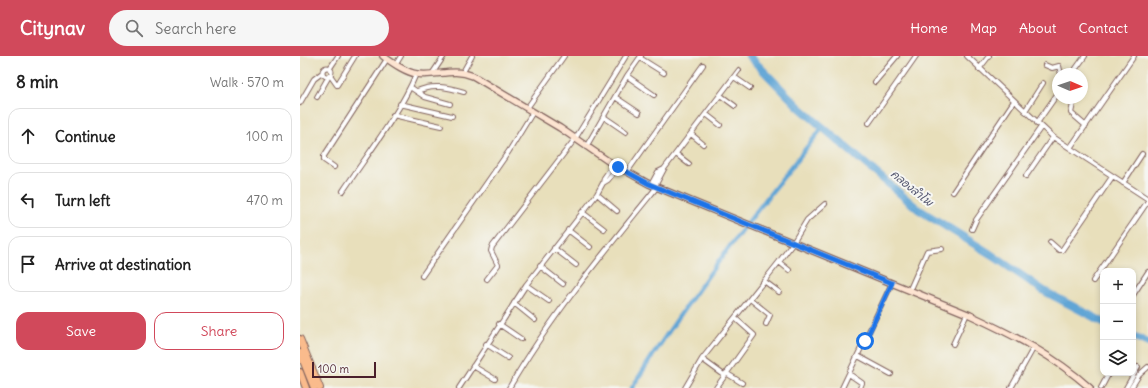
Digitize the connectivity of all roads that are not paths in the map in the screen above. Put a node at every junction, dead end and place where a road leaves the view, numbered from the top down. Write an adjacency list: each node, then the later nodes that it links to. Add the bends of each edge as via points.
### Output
1 (338, 56): 19 (street)
2 (355, 56): 29 (street, via 337,85)
3 (401, 56): 16 (street)
4 (444, 56): 28 (street)
5 (472, 56): 24 (street)
6 (564, 56): 49 (street)
7 (626, 56): 66 (street)
8 (897, 56): 32 (street)
9 (916, 56): 57 (street)
10 (968, 56): 20 (street)
11 (989, 56): 20 (street)
12 (1085, 56): 22 (street)
13 (1134, 56): 61 (street)
14 (385, 57): 16 (street); 74 (street, via 324,156 324,160)
15 (641, 57): 26 (street); 30 (street)
16 (396, 64): 27 (street)
17 (703, 65): 75 (street)
18 (1045, 65): 21 (street)
19 (330, 68): 25 (street, via 324,68); 29 (street)
20 (980, 68): 42 (street)
21 (1052, 68)
22 (1076, 68)
23 (739, 70): 31 (street)
24 (463, 72): 28 (street); 49 (street)
25 (322, 73): 29 (street, via 324,76); 44 (street, via 314,80)
26 (664, 73)
27 (416, 74): 28 (street); 34 (street)
28 (432, 74)
29 (330, 75): 40 (street)
30 (627, 76): 38 (street); 41 (street)
31 (734, 76): 35 (street); 39 (street)
32 (875, 82)
33 (1043, 83): 50 (street)
34 (410, 87): 36 (street); 45 (street)
35 (750, 88)
36 (417, 92): 37 (street, via 436,87); 46 (street)
37 (464, 92)
38 (654, 95)
39 (720, 95): 48 (street); 53 (street)
40 (317, 97)
41 (615, 97): 52 (street); 56 (street)
42 (1014, 101): 50 (street); 81 (street)
43 (1052, 102): 58 (street)
44 (300, 103)
45 (400, 104): 54 (street); 55 (street)
46 (450, 104)
47 (1073, 104): 61 (street, via 1071,113)
48 (735, 106)
49 (527, 108): 51 (street)
50 (1024, 111): 58 (street)
51 (533, 112): 66 (street); 100 (street)
52 (638, 113)
53 (706, 114): 59 (street); 64 (street)
54 (393, 115): 60 (street); 80 (street)
55 (452, 116)
56 (604, 117): 63 (street); 68 (street)
57 (869, 123)
58 (1037, 123): 62 (street)
59 (720, 125)
60 (442, 126)
61 (1086, 126): 69 (street)
62 (1041, 127): 65 (street); 88 (street)
63 (626, 132)
64 (691, 134): 67 (street); 70 (street)
65 (1053, 137): 69 (street); 76 (street)
66 (575, 139): 68 (street); 101 (street, via 492,247 491,251 498,265)
67 (703, 144)
68 (586, 147): 73 (street)
69 (1070, 148): 77 (street)
70 (676, 154): 72 (street); 79 (street, via 664,170 658,172)
71 (1142, 154): 78 (street)
72 (689, 164)
73 (616, 165): 75 (street); 82 (street, via 604,178)
74 (334, 167)
75 (627, 172): 79 (street)
76 (1026, 176)
77 (1112, 177): 78 (street); 90 (street, via 1062,250)
78 (1123, 183): 83 (street)
79 (654, 186): 91 (street); 141 (street, via 586,273 533,347)
80 (343, 191)
81 (953, 192)
82 (597, 194): 85 (street); 86 (street)
83 (1148, 200): 103 (street)
84 (825, 204): 91 (street, via 807,220)
85 (617, 211)
86 (582, 212): 87 (street); 89 (street)
87 (604, 229)
88 (972, 229)
89 (568, 230): 92 (street); 93 (street)
90 (1050, 242)
91 (793, 243): 95 (street); 104 (street)
92 (590, 247)
93 (554, 248): 96 (street); 97 (street)
94 (942, 250): 107 (street, via 927,251)
95 (779, 262): 98 (street); 102 (street)
96 (576, 265)
97 (540, 266): 105 (street); 106 (street)
98 (789, 270)
99 (1148, 272): 108 (street)
100 (422, 276)
101 (487, 279)
102 (764, 281): 109 (street); 110 (street)
103 (1093, 281)
104 (892, 283): 107 (street); 124 (street)
105 (563, 284)
106 (526, 285): 111 (street); 112 (street)
107 (910, 289): 113 (street)
108 (1136, 290)
109 (779, 292)
110 (750, 299): 114 (street); 117 (street, via 770,315)
111 (548, 302)
112 (514, 303): 115 (street); 116 (street)
113 (967, 314): 121 (street); 122 (street)
114 (735, 318): 126 (street); 131 (street, via 754,335)
115 (535, 320)
116 (499, 324): 119 (street); 120 (street)
117 (766, 324)
118 (300, 339): 139 (main road)
119 (521, 339)
120 (486, 344): 125 (street); 127 (street)
121 (953, 344)
122 (1034, 347): 146 (street); 147 (street, via 1058,361)
123 (300, 353): 138 (main road)
124 (858, 356): 132 (street); 133 (street)
125 (508, 358)
126 (702, 359): 131 (street); 142 (street)
127 (473, 366): 135 (street); 140 (street)
128 (1138, 367): 149 (street)
129 (1148, 367): 150 (street)
130 (300, 372): 137 (main road)
131 (725, 374): 136 (street); 143 (street)
132 (849, 374): 144 (street); 145 (street, via 862,382)
133 (891, 374)
134 (1107, 376): 148 (street)
135 (495, 379)
136 (742, 384)
137 (306, 388)
138 (314, 388)
139 (320, 388)
140 (459, 388)
141 (509, 388)
142 (685, 388)
143 (716, 388)
144 (842, 388)
145 (860, 388)
146 (1011, 388)
147 (1090, 388)
148 (1100, 388)
149 (1126, 388)
150 (1131, 388)

